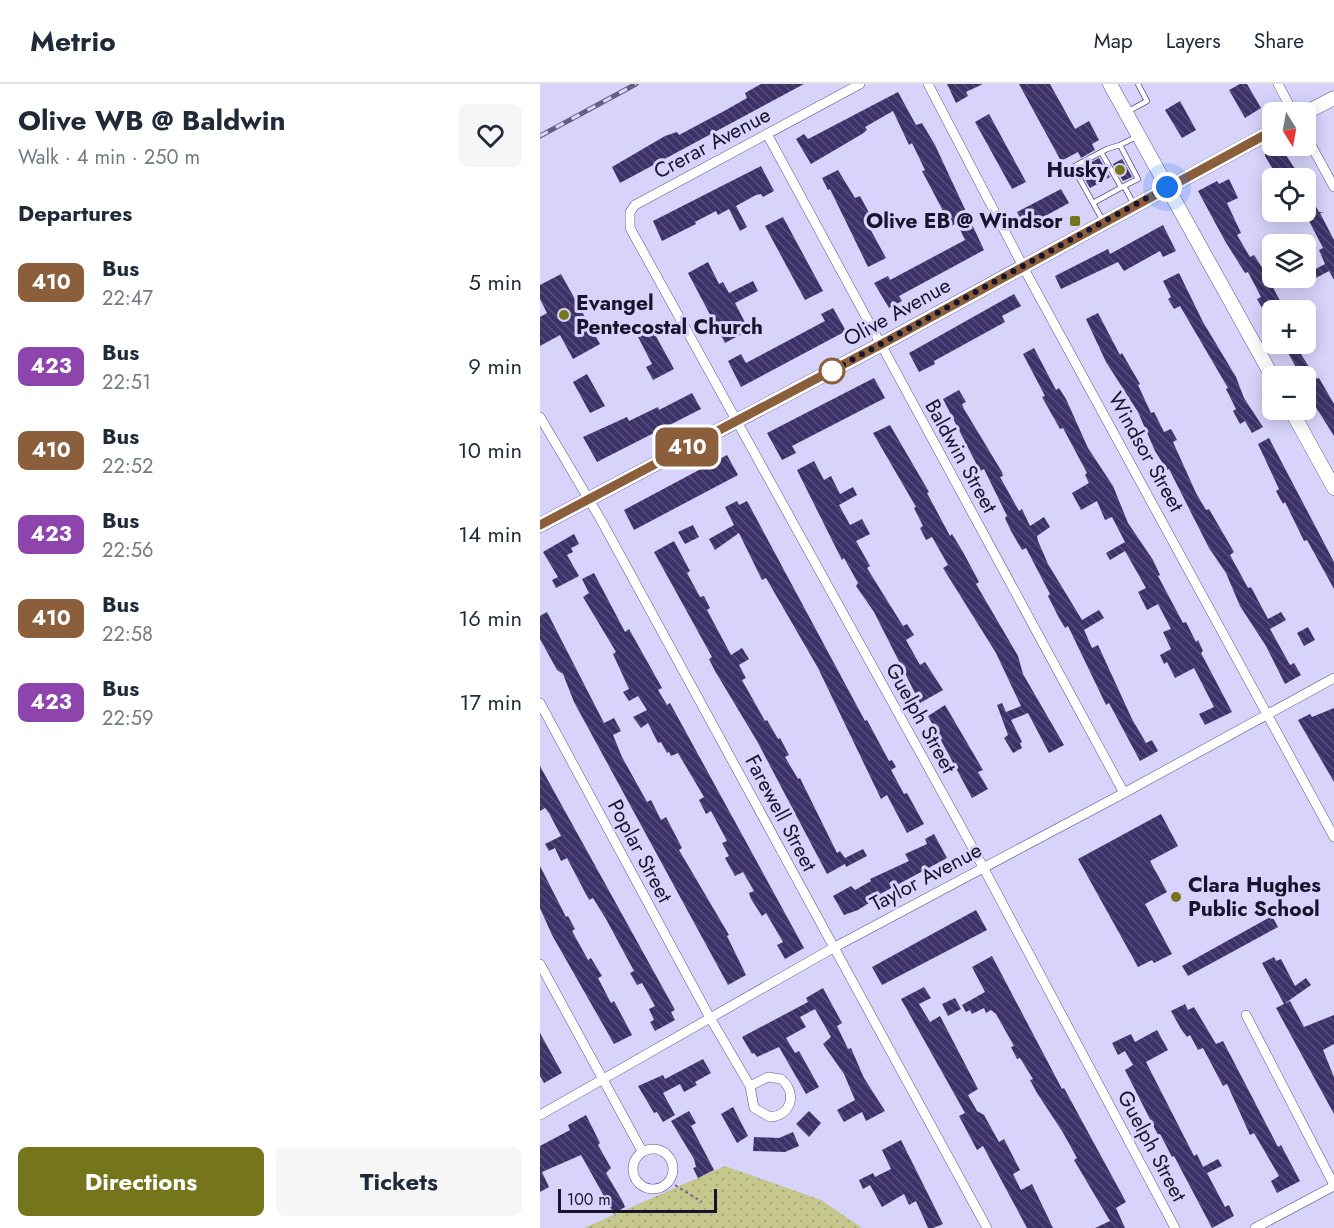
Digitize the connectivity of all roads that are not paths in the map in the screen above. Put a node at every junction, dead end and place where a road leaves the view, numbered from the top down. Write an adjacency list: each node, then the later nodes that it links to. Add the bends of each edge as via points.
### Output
1 (860, 84): 10 (street, Crerar Avenue)
2 (928, 84): 23 (street, Windsor Street)
3 (1110, 84): 9 (main road)
4 (1138, 84): 9 (lane, via 1147,101)
5 (1278, 84): 7 (street)
6 (1334, 98): 8 (main road)
7 (1288, 102)
8 (1316, 107)
9 (1125, 113): 11 (main road)
10 (768, 134): 22 (street, Crerar Avenue, via 634,205); 24 (street, Baldwin Street)
11 (1138, 136): 13 (lane); 17 (main road)
12 (1262, 136): 17 (main road, Olive Avenue)
13 (1120, 145): 14 (lane); 16 (lane, via 1138,179)
14 (1101, 152): 16 (lane); 19 (lane, via 1073,167)
15 (1316, 154): 18 (street)
16 (1123, 187): 19 (lane); 20 (lane)
17 (1167, 187): 20 (main road, Olive Avenue); 25 (main road)
18 (1334, 187)
19 (1093, 203): 21 (lane)
20 (1134, 206): 21 (main road, Olive Avenue)
21 (1104, 223): 23 (main road, Olive Avenue)
22 (630, 228): 28 (street, Guelph Street)
23 (1023, 266): 24 (main road, Olive Avenue); 34 (street, Windsor Street)
24 (880, 345): 28 (main road, Olive Avenue); 35 (street, Baldwin Street)
25 (1266, 366)
26 (540, 417): 30 (street, Farewell Street)
27 (1297, 420): 29 (main road)
28 (735, 422): 30 (main road, Olive Avenue); 37 (street, Guelph Street)
29 (1334, 488)
30 (589, 499): 31 (main road, Olive Avenue); 38 (street, Farewell Street)
31 (540, 525)
32 (1334, 678): 34 (street, Taylor Avenue)
33 (540, 703): 41 (street, Poplar Street)
34 (1268, 713): 35 (street, Taylor Avenue); 36 (street, Windsor Street)
35 (1124, 793): 37 (street, Taylor Avenue)
36 (1334, 837)
37 (982, 866): 38 (street, Taylor Avenue); 48 (street, Guelph Street)
38 (833, 948): 41 (street, Taylor Avenue); 47 (street, Farewell Street)
39 (540, 964): 42 (street)
40 (1246, 1015): 46 (street)
41 (709, 1016): 42 (street, Taylor Avenue); 43 (street, Poplar Street)
42 (603, 1078): 44 (street, Taylor Avenue); 45 (street)
43 (750, 1086): 43 (street, via 768,1077 781,1079 790,1090 787,1110 776,1117 758,1113 751,1102)
44 (540, 1115)
45 (642, 1151): 45 (street, via 655,1150 667,1155 673,1167 670,1182 647,1189 637,1181 633,1169)
46 (1334, 1185): 49 (street)
47 (987, 1228)
48 (1175, 1228)
49 (1255, 1228)

